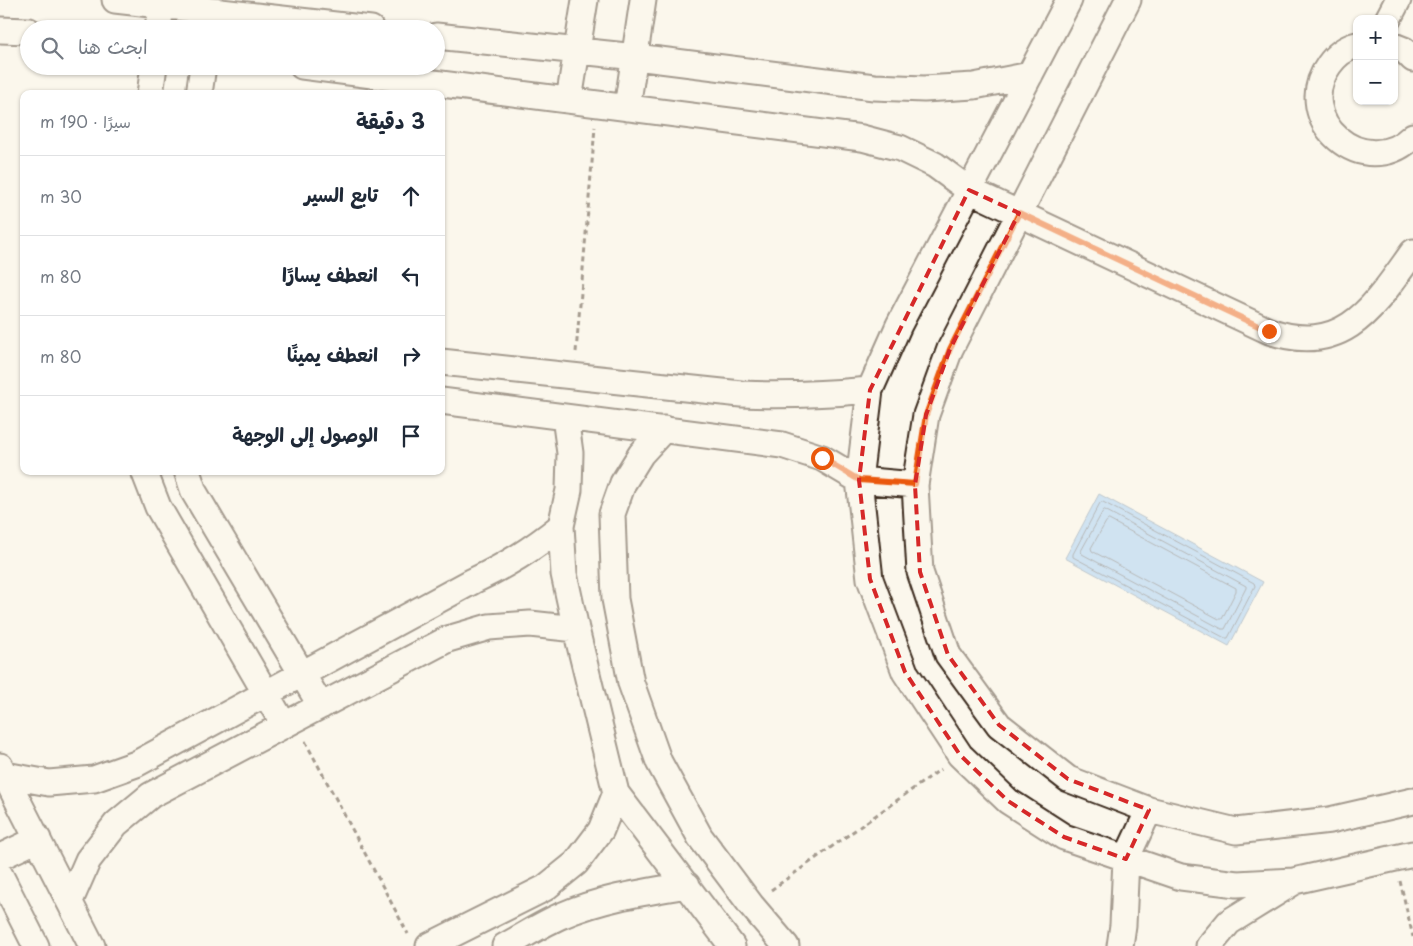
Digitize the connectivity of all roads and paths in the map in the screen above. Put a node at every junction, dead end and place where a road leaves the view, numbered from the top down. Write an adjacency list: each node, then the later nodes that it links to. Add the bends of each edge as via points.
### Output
1 (116, 0): 8 (street)
2 (585, 0): 15 (street)
3 (643, 0): 16 (street)
4 (1069, 0): 21 (street)
5 (1128, 0): 29 (street)
6 (1398, 0): 7 (street)
7 (1390, 15)
8 (160, 17): 9 (street)
9 (209, 20)
10 (0, 30): 11 (street)
11 (20, 31)
12 (445, 37): 15 (street)
13 (1353, 46): 27 (street, via 1335,58 1324,73 1318,91 1319,110 1327,127 1339,141 1354,150 1372,154 1390,152 1406,144)
14 (1398, 48): 17 (street)
15 (576, 52): 16 (street); 24 (street)
16 (636, 57): 21 (street, via 874,88 924,90 974,86); 26 (street)
17 (1413, 59)
18 (153, 75): 22 (street)
19 (201, 75): 23 (street)
20 (373, 75): 24 (street)
21 (1030, 75): 28 (street)
22 (151, 90)
23 (199, 90)
24 (569, 100): 25 (street)
25 (597, 104): 26 (street); 32 (path)
26 (627, 108): 28 (street, via 862,138 909,152 935,165)
27 (1413, 136)
28 (969, 190): 29 (street); 33 (street, via 899,325)
29 (1019, 213): 30 (street, via 1269,331 1300,339 1330,335 1367,313); 40 (street, via 950,349 926,415)
30 (1413, 252)
31 (445, 362): 32 (street)
32 (574, 376): 33 (street, via 741,394 801,395)
33 (870, 390): 39 (street)
34 (445, 401): 35 (street)
35 (565, 416): 36 (street); 41 (street, via 570,453 569,490)
36 (664, 429): 39 (street, via 782,445 822,458); 60 (street, via 641,454 623,483 612,514 615,599 631,683 660,762 700,837)
37 (146, 475): 44 (street, via 158,508)
38 (188, 475): 43 (street, via 194,492)
39 (859, 480): 40 (street); 47 (street, via 870,579 905,672)
40 (915, 484): 51 (street, via 920,572 948,655 999,725 1068,779)
41 (560, 526): 42 (street, via 564,574); 43 (street, via 534,548 504,566)
42 (576, 629): 45 (street, via 530,624 489,627 448,639); 49 (street)
43 (302, 674): 44 (street); 45 (street)
44 (266, 693): 46 (street); 48 (street, via 136,764 94,779 49,783)
45 (321, 706): 46 (street)
46 (289, 723): 59 (street, via 151,795 116,824 88,860); 62 (path)
47 (960, 755): 55 (street, via 1008,802 1064,837); 60 (path)
48 (3, 770): 52 (street)
49 (616, 793): 58 (street); 62 (street, via 600,830 576,863 545,888)
50 (1413, 802): 51 (street, via 1330,820 1236,830)
51 (1149, 810): 55 (street)
52 (38, 838): 54 (street); 59 (street)
53 (1404, 856): 57 (street); 61 (path)
54 (0, 857)
55 (1126, 859): 57 (street, via 1181,877 1237,884); 68 (street, via 1124,925)
56 (0, 875): 63 (street)
57 (1294, 881): 69 (street, via 1229,922)
58 (687, 885): 65 (street, via 645,892 563,915); 66 (street)
59 (70, 902): 64 (street)
60 (750, 905): 67 (street)
61 (1413, 937)
62 (431, 942)
63 (36, 946)
64 (92, 946)
65 (505, 946)
66 (732, 946)
67 (786, 946)
68 (1120, 946)
69 (1209, 946)

